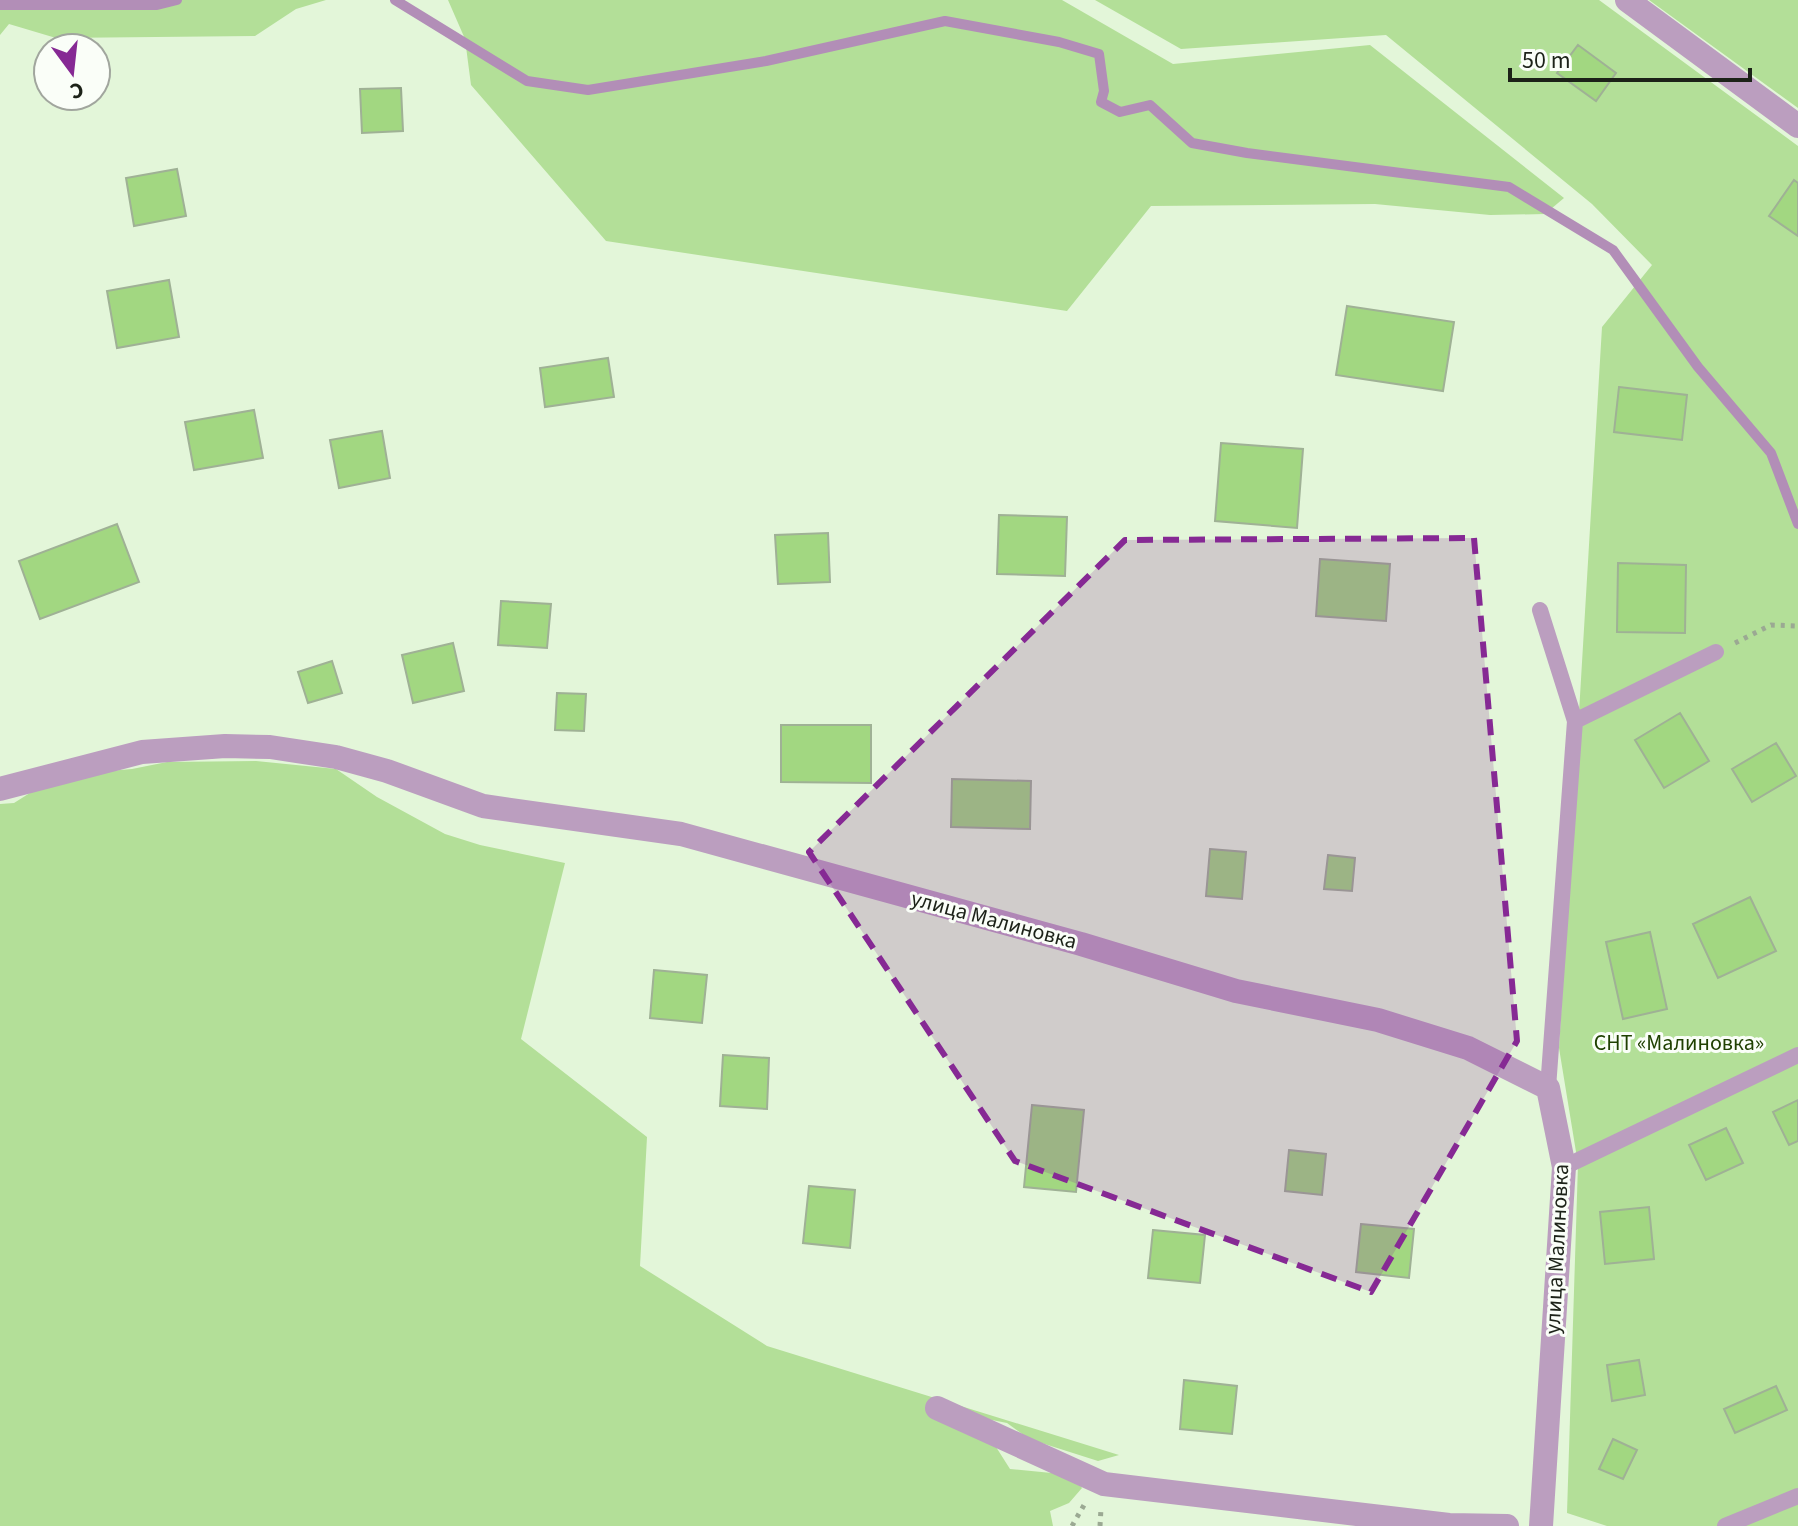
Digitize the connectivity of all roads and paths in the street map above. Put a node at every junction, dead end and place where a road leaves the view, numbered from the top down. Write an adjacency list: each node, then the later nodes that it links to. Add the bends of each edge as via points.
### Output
1 (1627, 0): 2 (street)
2 (1795, 115)
3 (1540, 610): 6 (lane)
4 (1798, 626): 5 (path, via 1771,625)
5 (1716, 652): 6 (lane)
6 (1575, 721): 9 (lane)
7 (0, 789): 9 (street, улица Малиновка, via 142,752 270,747 336,757 483,806 681,834 1236,991 1378,1020 1468,1048)
8 (1798, 1055): 10 (lane)
9 (1548, 1088): 10 (street, улица Малиновка)
10 (1564, 1167): 14 (street, улица Малиновка)
11 (937, 1408): 13 (street, via 1104,1484 1449,1525)
12 (1798, 1496): 15 (lane)
13 (1507, 1526)
14 (1541, 1526)
15 (1725, 1526)

